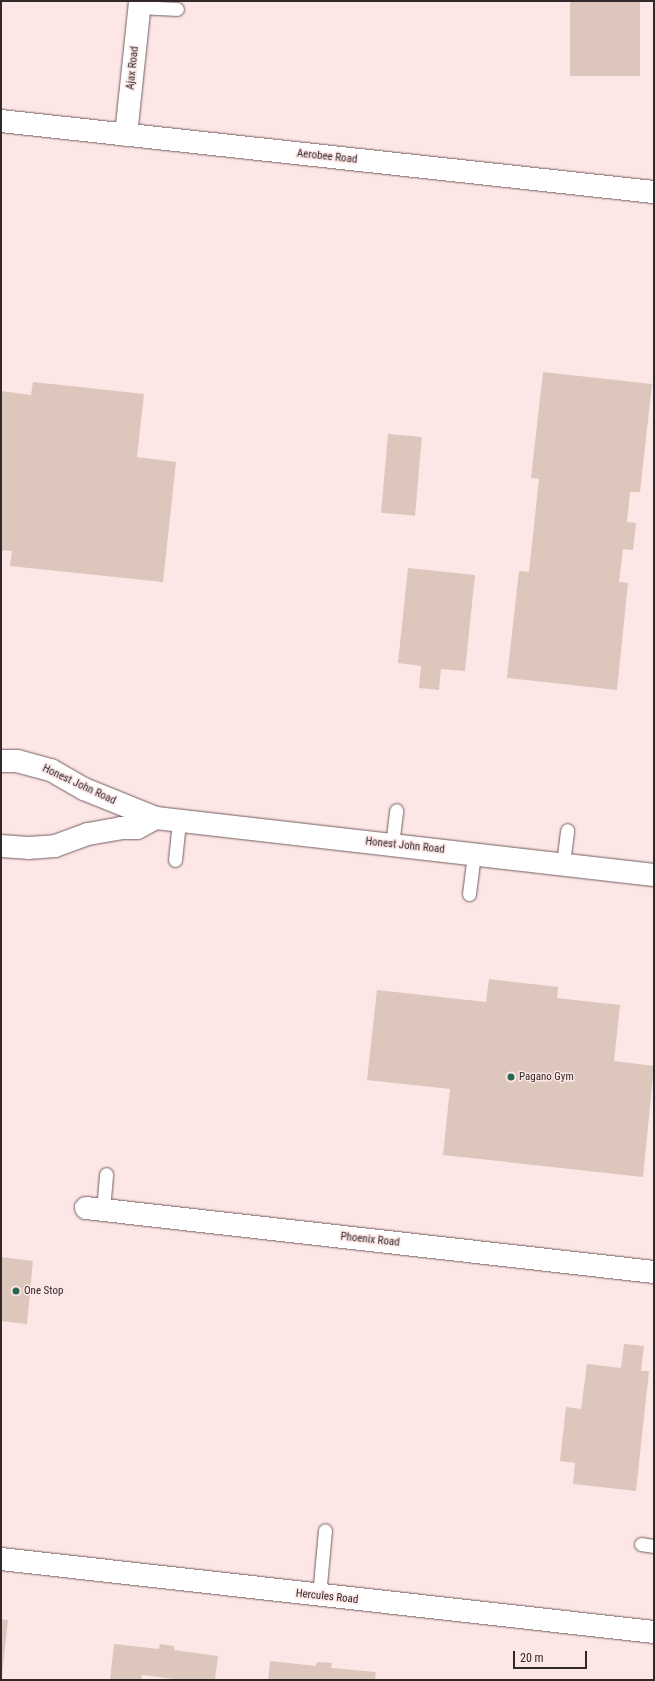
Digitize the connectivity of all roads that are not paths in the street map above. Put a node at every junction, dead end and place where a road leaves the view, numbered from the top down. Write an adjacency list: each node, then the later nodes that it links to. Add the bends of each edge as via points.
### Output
1 (139, 4): 2 (lane); 4 (street, Ajax Road)
2 (177, 9)
3 (1, 121): 4 (street, Aerobee Road)
4 (126, 135): 5 (street, Aerobee Road)
5 (654, 192)
6 (1, 761): 8 (street, Honest John Road, via 17,761 51,770 84,789)
7 (396, 810): 11 (lane)
8 (156, 818): 9 (street, Honest John Road); 12 (street, via 137,828 88,834 55,846)
9 (179, 821): 11 (street, Honest John Road); 14 (lane)
10 (567, 830): 15 (lane)
11 (392, 845): 13 (street, Honest John Road)
12 (1, 846)
13 (474, 854): 15 (street, Honest John Road); 17 (lane)
14 (176, 860)
15 (563, 864): 16 (street, Honest John Road)
16 (654, 875)
17 (469, 894)
18 (106, 1174): 19 (lane)
19 (94, 1209): 20 (street, Phoenix Road)
20 (654, 1272)
21 (325, 1530): 23 (lane)
22 (1, 1559): 23 (street, Hercules Road)
23 (319, 1596): 24 (street, Hercules Road)
24 (654, 1632)

